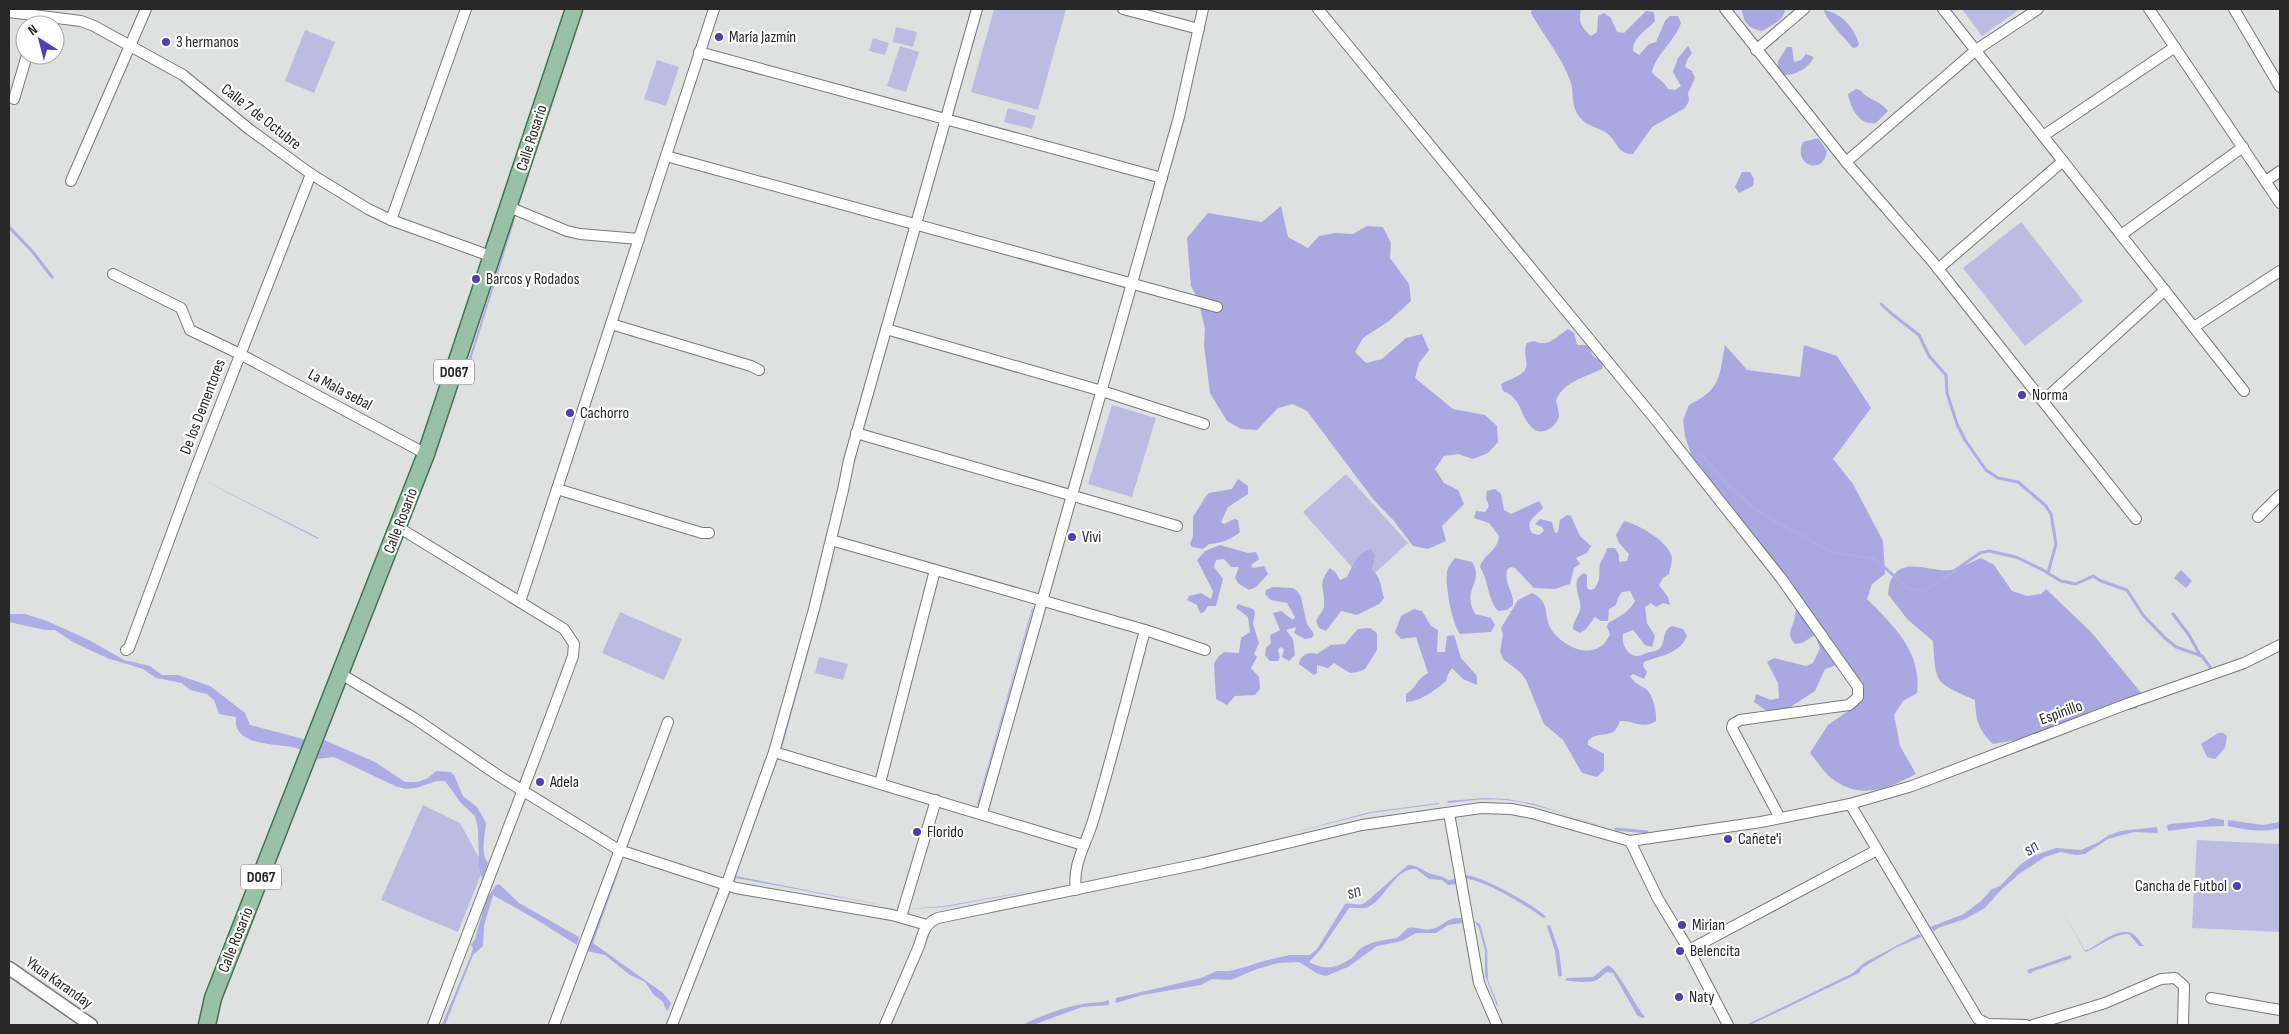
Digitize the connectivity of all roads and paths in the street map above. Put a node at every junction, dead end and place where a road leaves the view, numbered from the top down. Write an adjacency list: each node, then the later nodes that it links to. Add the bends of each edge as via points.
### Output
1 (146, 9): 17 (street)
2 (466, 9): 38 (street)
3 (574, 9): 37 (main road, Calle Rosario / D067)
4 (714, 9): 21 (street)
5 (977, 9): 25 (street)
6 (1123, 9): 16 (street)
7 (1203, 9): 16 (street)
8 (1318, 9): 85 (street, via 1655,419 1781,578 1858,687 1858,697 1849,706 1740,720 1732,724)
9 (1725, 9): 19 (street)
10 (1804, 9): 19 (street)
11 (1943, 9): 20 (street)
12 (2038, 9): 20 (street)
13 (2149, 9): 18 (street)
14 (2234, 9): 23 (street)
15 (65, 22): 17 (street, Calle 7 de Octubre, via 88,23)
16 (1199, 29): 33 (street)
17 (129, 46): 32 (street, Calle 7 de Octubre, via 182,75 249,130); 34 (street)
18 (2174, 47): 26 (street); 27 (street)
19 (1756, 50): 30 (street)
20 (1976, 50): 26 (street); 30 (street)
21 (699, 52): 25 (street); 28 (street)
22 (24, 65): 24 (street)
23 (2280, 86)
24 (14, 99)
25 (946, 118): 33 (street); 39 (street)
26 (2043, 136): 29 (street)
27 (2243, 147): 35 (street); 40 (street)
28 (666, 156): 39 (street); 41 (street)
29 (2064, 161): 40 (street); 43 (street)
30 (1846, 162): 43 (street)
31 (2280, 171): 35 (street)
32 (311, 174): 38 (street, Calle 7 de Octubre); 52 (street, De los Dementores)
33 (1162, 178): 46 (street)
34 (71, 181)
35 (2266, 181): 36 (street)
36 (2280, 203)
37 (509, 207): 41 (street, via 566,231); 42 (main road, Calle Rosario / D067)
38 (391, 220): 42 (street, Calle 7 de Octubre)
39 (916, 225): 46 (street); 51 (street)
40 (2122, 235): 47 (street)
41 (639, 239): 49 (street)
42 (493, 257): 59 (main road, Calle Rosario / D067)
43 (1938, 269): 56 (street)
44 (2280, 271): 50 (street)
45 (113, 274): 52 (street, La Mala sebal, via 177,305 184,312 190,330)
46 (1132, 284): 48 (street); 54 (street)
47 (2165, 290): 50 (street); 56 (street)
48 (1217, 307)
49 (611, 324): 53 (street); 60 (street)
50 (2194, 327): 55 (street)
51 (886, 329): 54 (street); 58 (street)
52 (240, 354): 59 (street, La Mala sebal); 74 (street, De los Dementores)
53 (759, 370)
54 (1102, 391): 57 (street); 62 (street)
55 (2244, 391)
56 (2044, 400): 64 (street)
57 (1204, 424)
58 (856, 434): 62 (street); 68 (street)
59 (426, 454): 66 (main road, Calle Rosario / D067)
60 (557, 489): 67 (street); 71 (street)
61 (2280, 495): 63 (street)
62 (1072, 497): 65 (street); 70 (street)
63 (2258, 517)
64 (2136, 518)
65 (1177, 526)
66 (398, 527): 71 (street); 76 (main road, Calle Rosario / D067)
67 (710, 533)
68 (831, 540): 69 (street); 78 (street)
69 (935, 570): 70 (street); 79 (street)
70 (1042, 600): 72 (street); 83 (street)
71 (520, 602): 80 (street, via 564,629 574,644 573,656)
72 (1145, 630): 75 (street); 87 (street, via 1092,823)
73 (2280, 645): 82 (street, Espinillo, via 2244,663 1912,786)
74 (126, 650)
75 (1205, 650)
76 (341, 674): 80 (street, via 414,718); 99 (main road, Calle Rosario / D067, via 213,998)
77 (668, 722): 88 (street)
78 (774, 752): 79 (street); 90 (street)
79 (880, 784): 81 (street)
80 (524, 792): 88 (street); 100 (street)
81 (936, 800): 83 (street); 92 (street)
82 (1850, 804): 85 (street, Espinillo); 89 (street)
83 (982, 813): 87 (street)
84 (1449, 813): 86 (street, via 1481,808 1511,809); 91 (street, via 1362,825); 104 (street, via 1479,983)
85 (1780, 818): 86 (street, Espinillo)
86 (1630, 841): 94 (street, via 1658,899)
87 (1083, 845): 91 (street, via 1075,874)
88 (619, 850): 90 (street); 101 (street)
89 (1877, 850): 94 (street); 106 (street, via 1978,1019 1988,1024)
90 (726, 886): 92 (street); 102 (street)
91 (1076, 890): 93 (street, via 938,918)
92 (901, 917): 93 (street)
93 (927, 925): 103 (street)
94 (1689, 950): 105 (street)
95 (9, 968): 98 (street, Ykua Karanday)
96 (2211, 998): 97 (street)
97 (2280, 1010)
98 (91, 1025)
99 (207, 1025)
100 (433, 1025)
101 (554, 1025)
102 (672, 1025)
103 (885, 1025)
104 (1497, 1025)
105 (1728, 1025)
106 (2026, 1025)
107 (2033, 1025): 108 (street, via 2105,1003 2161,979 2175,978 2184,986)
108 (2183, 1025)

